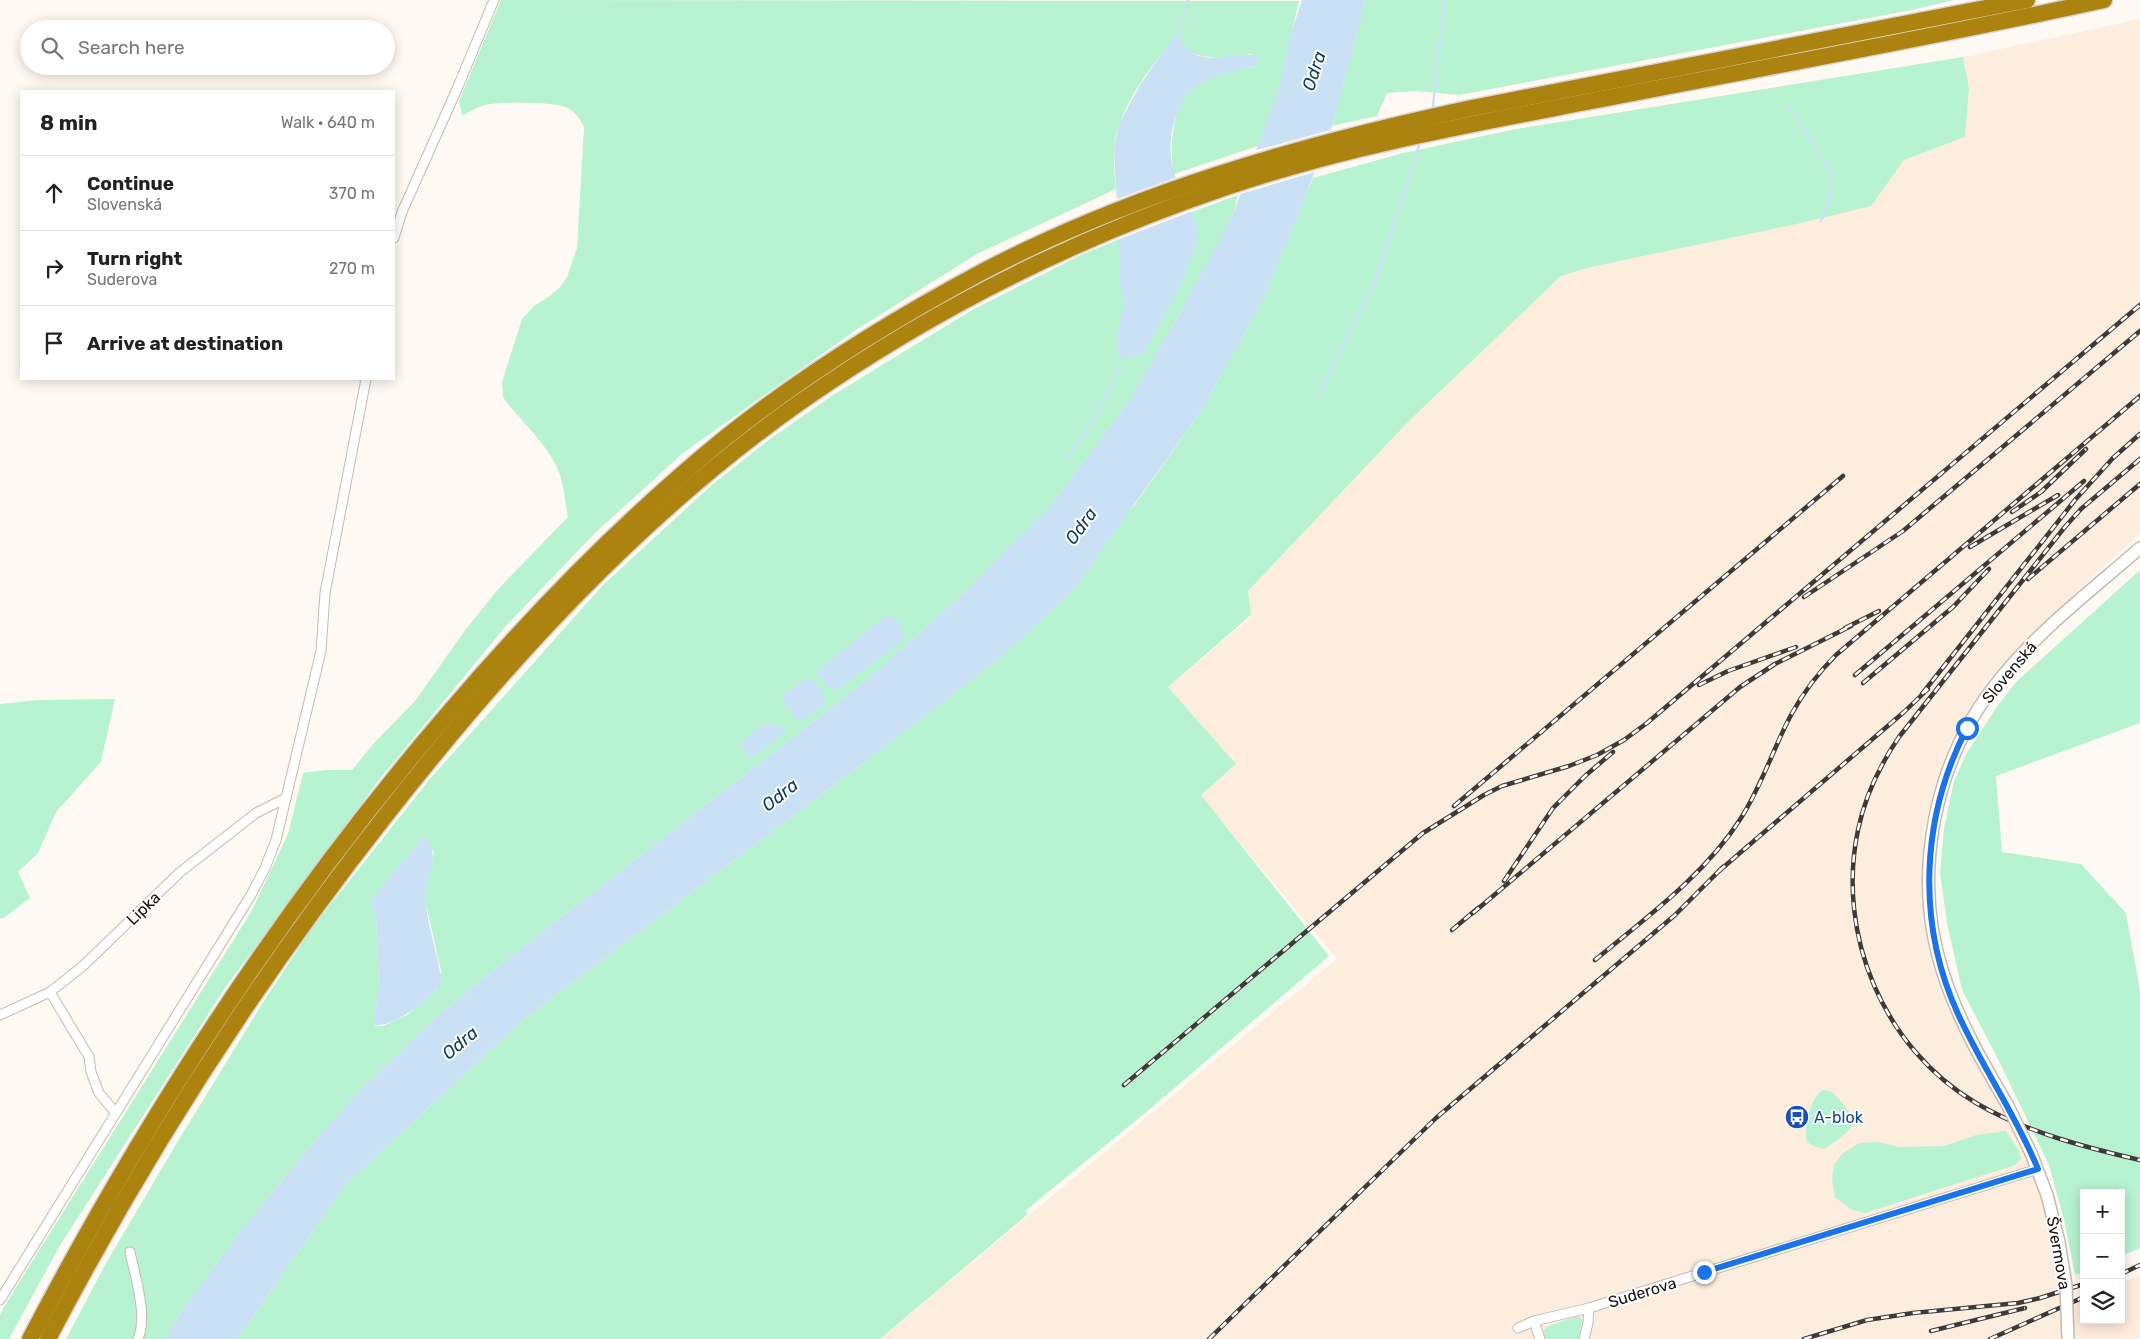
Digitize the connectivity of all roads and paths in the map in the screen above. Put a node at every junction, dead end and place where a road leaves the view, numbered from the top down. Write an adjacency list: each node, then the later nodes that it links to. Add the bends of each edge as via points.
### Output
1 (494, 0): 4 (street)
2 (2027, 0): 5 (highway, via 1394,125 1295,151 1166,192)
3 (2104, 0): 5 (highway, via 1466,124 1324,158)
4 (395, 235)
5 (1073, 238): 18 (highway, via 985,271 904,315 788,391 667,487 604,545 534,617 408,760 322,870 238,987 136,1146); 19 (highway, via 912,330 798,404 678,500 612,559 549,624 479,700 417,776 332,883 251,997 148,1157)
6 (366, 380): 8 (street, via 325,593 322,651)
7 (2140, 548): 12 (street, Slovenská, bridge, via 2041,635 1999,680 1958,745 1936,810 1929,879 1931,918 1939,961 1964,1026)
8 (286, 798): 9 (street, Lipka, via 256,813 179,873 83,966); 11 (street, via 265,868)
9 (50, 992): 10 (street, Lipka); 11 (street, via 89,1057 99,1093)
10 (0, 1015)
11 (115, 1112): 14 (street)
12 (2038, 1169): 15 (street, Suderova); 23 (street, Švermova, bridge, via 2060,1242 2067,1290)
13 (130, 1252): 20 (street, via 140,1299 142,1330)
14 (0, 1300)
15 (1589, 1308): 16 (street, Suderova); 22 (street, Suderova)
16 (1534, 1321): 17 (street, Suderova); 21 (street)
17 (1518, 1328)
18 (30, 1339)
19 (48, 1339)
20 (138, 1339)
21 (1540, 1339)
22 (1584, 1339)
23 (2068, 1339)

